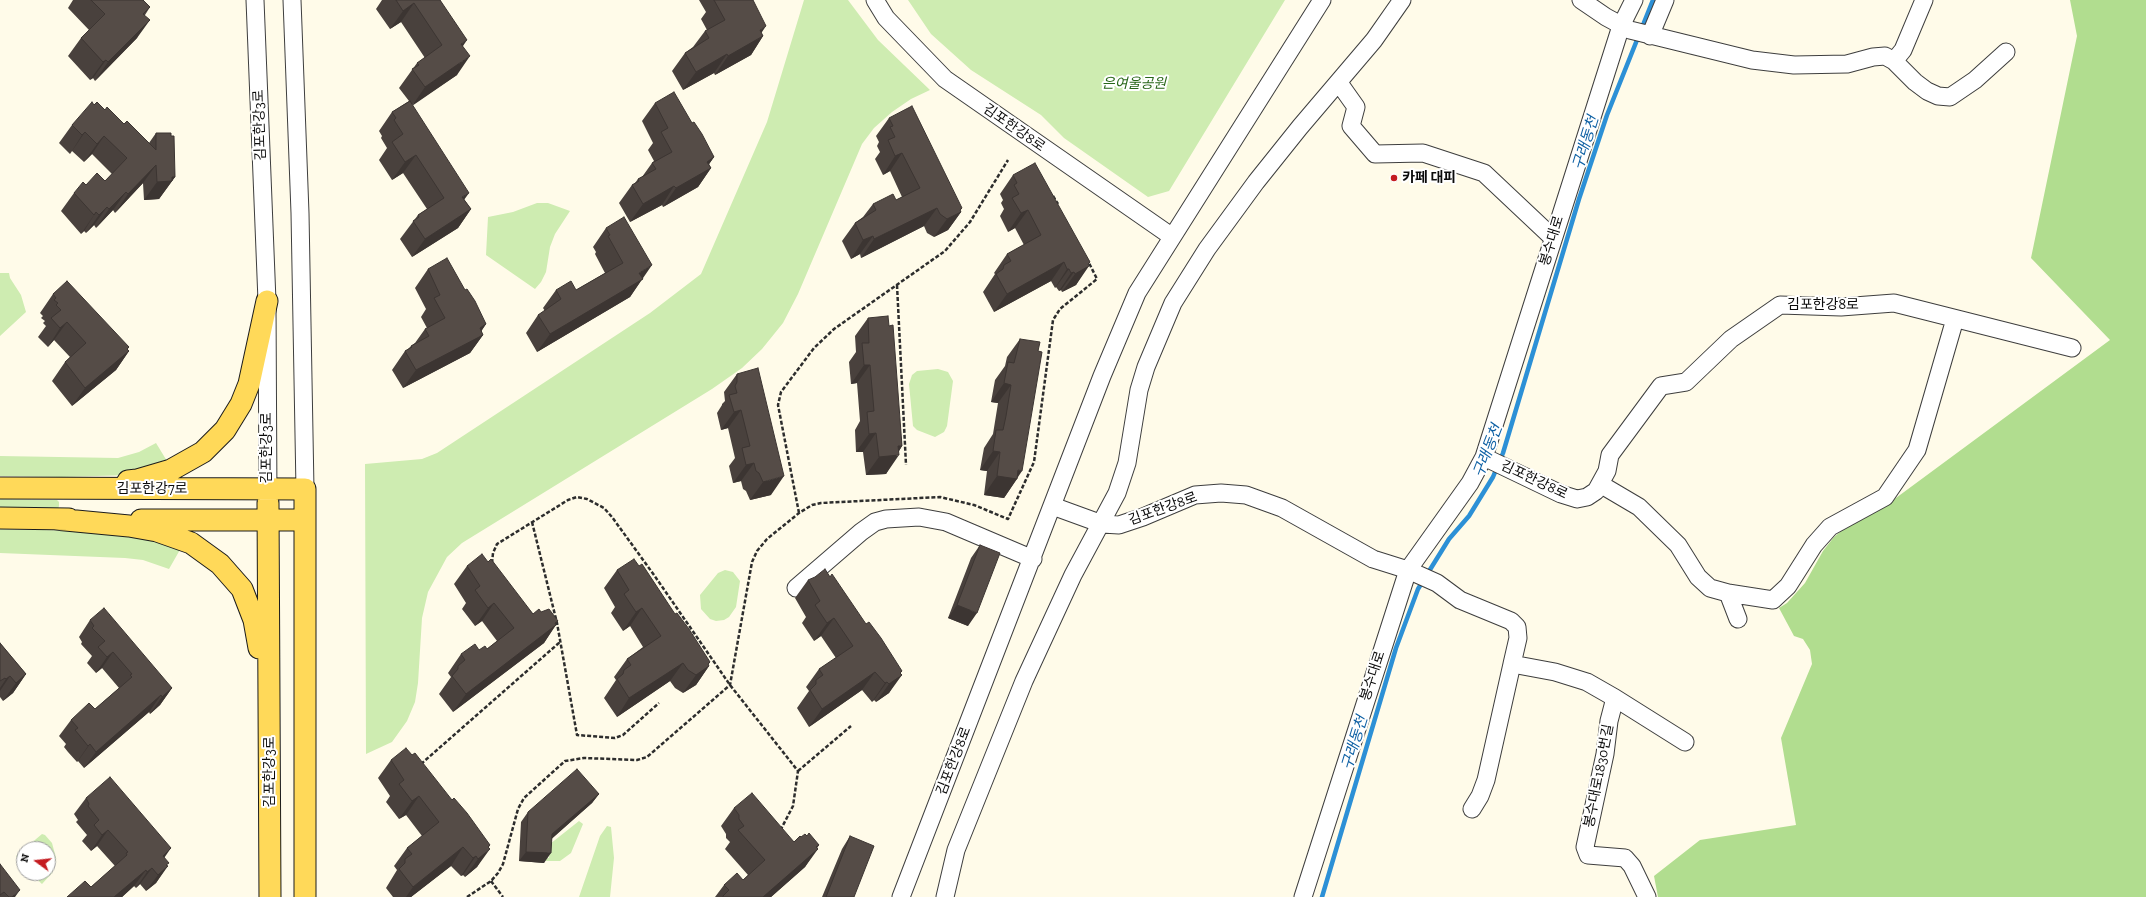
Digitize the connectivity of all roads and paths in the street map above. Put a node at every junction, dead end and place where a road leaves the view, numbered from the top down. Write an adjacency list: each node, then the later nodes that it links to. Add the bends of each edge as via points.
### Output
1 (255, 0): 22 (street, 김포한강3로)
2 (292, 0): 30 (street, via 300,213)
3 (875, 0): 18 (street, 김포한강8로, via 886,18 945,79)
4 (1322, 0): 18 (street, 김포한강8로)
5 (1402, 0): 14 (street)
6 (1581, 0): 10 (street)
7 (1634, 0): 10 (street, 봉수대로)
8 (1665, 0): 11 (street)
9 (1924, 0): 13 (street, via 1903,50)
10 (1625, 28): 11 (street); 19 (street, 봉수대로)
11 (1650, 36): 13 (street, via 1752,60 1794,65 1847,64 1885,56)
12 (2006, 52): 13 (street, via 1975,80 1950,97 1938,96 1927,91)
13 (1894, 60)
14 (1339, 83): 19 (street, via 1356,107 1351,126 1375,154 1422,153 1484,173); 38 (street, via 1256,182 1207,249 1173,303 1146,368 1134,409 1124,476)
15 (1008, 160): 21 (path, via 959,237 945,251)
16 (1053, 196): 17 (path)
17 (1061, 210)
18 (1171, 236): 32 (street, 김포한강8로, via 1144,294); 39 (street, 김포한강8로, via 1137,293)
19 (1553, 238): 25 (street, 봉수대로)
20 (1086, 258): 33 (path, via 1097,279 1060,309 1053,320 1034,462 1008,519 974,505 940,497 821,503)
21 (897, 285): 26 (path); 33 (path, via 824,337 781,392 778,406)
22 (267, 300): 29 (main road, via 249,384 241,404 225,430 203,452 170,470 138,480); 31 (street, 김포한강3로)
23 (1955, 319): 24 (street, 김포한강8로); 27 (street, 김포한강8로, via 1894,303 1841,307 1780,305 1731,339 1686,382 1661,386 1610,455 1607,471); 43 (street, via 1917,450 1885,497 1830,527 1814,545 1788,586 1773,600)
24 (2072, 348)
25 (1494, 462): 27 (street, 김포한강8로, via 1577,499 1587,497 1596,491); 41 (street, 김포한강8로, via 1470,483)
26 (906, 465)
27 (1600, 484): 43 (street, via 1639,506 1678,545 1698,577 1710,588)
28 (0, 488): 29 (main road, 김포한강7로)
29 (42, 489): 31 (main road, 김포한강7로)
30 (305, 489): 31 (main road, 김포한강7로); 36 (main road)
31 (268, 504): 35 (main road, 김포한강7로); 36 (main road, 김포한강7로); 52 (main road, 김포한강3로)
32 (1058, 508): 38 (street, 김포한강8로); 39 (street, 김포한강8로)
33 (799, 513): 49 (path, via 767,539 752,562)
34 (0, 518): 35 (main road, 김포한강7로)
35 (55, 519): 52 (main road, via 157,531 191,543 220,564 242,589 254,620)
36 (304, 520): 61 (main road)
37 (532, 522): 40 (path, via 497,544 493,553); 46 (path); 49 (path, via 577,497 604,508)
38 (1102, 524): 41 (street, 김포한강8로, via 1119,525 1195,495 1246,495 1282,508 1373,559); 65 (street, via 1073,576 1024,681 956,850)
39 (1033, 559): 42 (street, via 946,522 920,517 886,519 875,522); 64 (street, 김포한강8로)
40 (494, 568)
41 (1408, 570): 48 (street, via 1437,583 1460,600 1511,621 1517,627 1518,638); 66 (street, 봉수대로)
42 (796, 588)
43 (1728, 593): 44 (street)
44 (1738, 619)
45 (550, 621): 46 (path)
46 (557, 623): 47 (path)
47 (560, 641): 51 (path, via 577,735 615,738); 55 (path, via 421,764)
48 (1512, 664): 50 (street, via 1555,672 1587,682); 57 (street, via 1486,780)
49 (730, 685): 56 (path); 59 (path, via 647,757 637,760 565,760 524,798 518,809 503,864)
50 (1615, 698): 54 (street); 67 (street, 봉수대로1830번길, via 1585,847 1588,855 1625,858 1632,866)
51 (659, 703)
52 (270, 717): 60 (main road, 김포한강3로)
53 (851, 726): 56 (path)
54 (1685, 742)
55 (426, 770)
56 (798, 771): 58 (path, via 793,806)
57 (1472, 809)
58 (779, 834)
59 (492, 881): 62 (path); 63 (path)
60 (270, 897)
61 (305, 897)
62 (467, 897)
63 (502, 897)
64 (901, 897)
65 (945, 897)
66 (1303, 897)
67 (1647, 897)

